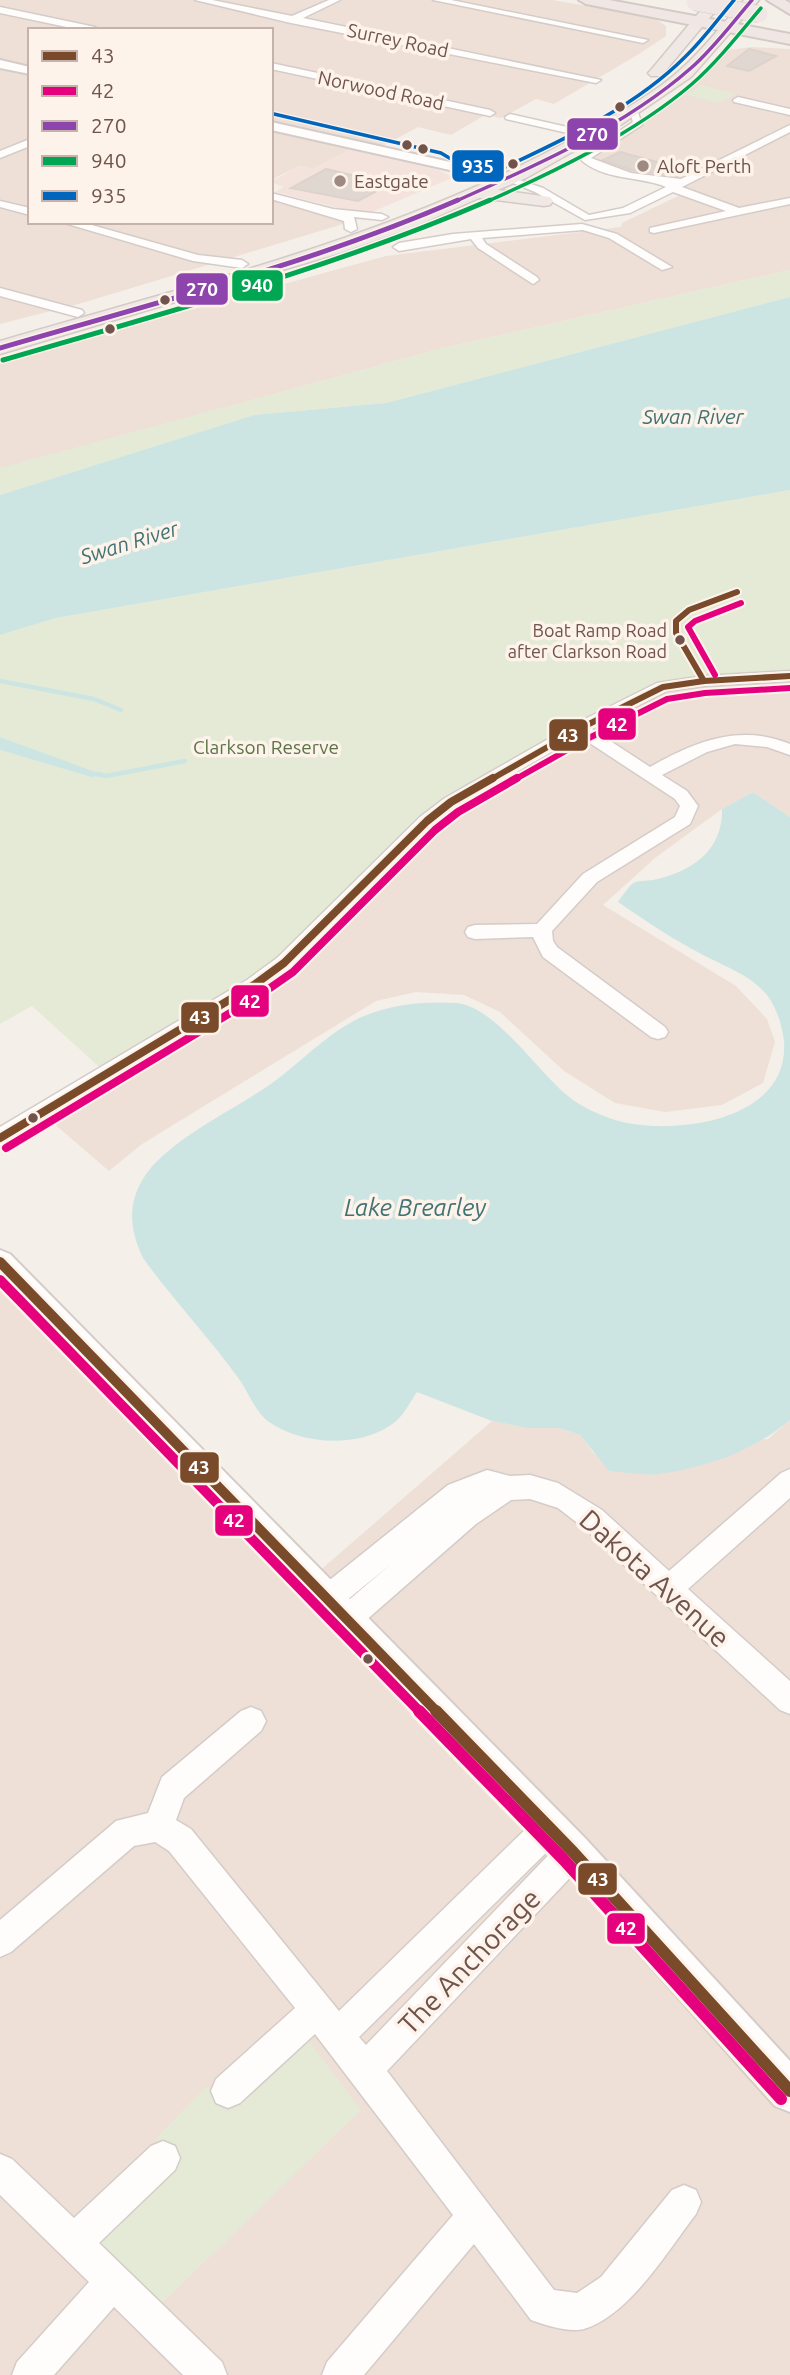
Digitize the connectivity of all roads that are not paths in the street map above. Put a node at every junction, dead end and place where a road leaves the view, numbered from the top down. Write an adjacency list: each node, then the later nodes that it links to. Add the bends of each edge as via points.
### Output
1 (199, 0): 13 (street, Surrey Road)
2 (336, 0): 13 (street)
3 (437, 0): 19 (street)
4 (586, 0): 11 (highway)
5 (644, 0): 8 (highway)
6 (724, 0): 8 (highway)
7 (774, 0): 9 (highway)
8 (698, 7): 11 (highway); 12 (highway); 16 (highway); 21 (highway)
9 (790, 9)
10 (0, 10): 17 (street)
11 (631, 10): 21 (highway, via 676,23)
12 (754, 12): 14 (highway); 16 (highway); 18 (highway)
13 (294, 19): 15 (street); 26 (street, Surrey Road)
14 (790, 21)
15 (282, 24)
16 (727, 27): 20 (highway); 22 (highway)
17 (86, 28)
18 (790, 30)
19 (643, 40)
20 (790, 40): 22 (highway, via 744,38)
21 (683, 41): 34 (highway, via 655,75)
22 (715, 45): 28 (highway, via 685,74)
23 (0, 64): 25 (street)
24 (273, 66): 30 (street, Norwood Road)
25 (28, 71)
26 (596, 80)
27 (738, 100): 29 (street)
28 (633, 111): 37 (highway); 39 (street, via 638,123 583,158)
29 (790, 112)
30 (490, 113)
31 (510, 117): 34 (street)
32 (273, 126): 38 (street, via 438,165)
33 (790, 130): 39 (street, via 769,145)
34 (572, 131): 38 (highway)
35 (28, 143): 36 (street)
36 (0, 155)
37 (541, 164): 38 (highway); 40 (highway, via 536,181)
38 (489, 182): 40 (highway); 40 (street); 47 (highway); 62 (highway, via 410,222 333,249)
39 (677, 186): 45 (street); 48 (street)
40 (541, 195): 48 (street)
41 (273, 197): 46 (street)
42 (790, 201): 45 (street)
43 (0, 204): 44 (street)
44 (28, 211)
45 (736, 211): 51 (street)
46 (333, 212): 47 (street); 50 (street, via 349,219)
47 (382, 217): 50 (highway)
48 (587, 222): 52 (street); 56 (street)
49 (74, 224): 54 (street)
50 (351, 229): 55 (highway)
51 (654, 230)
52 (475, 236): 53 (street); 58 (street, via 482,246)
53 (399, 247)
54 (197, 258): 55 (street); 57 (street)
55 (242, 264): 57 (highway)
56 (666, 267)
57 (214, 272): 60 (highway)
58 (533, 280)
59 (0, 292): 60 (street, via 46,311)
60 (78, 313): 61 (highway)
61 (0, 335)
62 (0, 348)
63 (790, 676): 64 (street, via 663,687)
64 (579, 729): 66 (street); 70 (street, via 451,802 285,963 254,985)
65 (790, 750): 66 (street, via 754,738 719,740)
66 (650, 774): 67 (street, via 689,806 683,820 590,878)
67 (542, 930): 68 (street); 69 (street, via 550,952)
68 (475, 932)
69 (658, 1032)
70 (0, 1138)
71 (0, 1262): 74 (street)
72 (790, 1481): 73 (street)
73 (668, 1589): 74 (street, Dakota Avenue, via 567,1500 549,1491 506,1488); 75 (street, Dakota Avenue)
74 (336, 1610): 78 (street)
75 (790, 1700)
76 (251, 1721): 77 (street, via 173,1788)
77 (158, 1826): 80 (street, via 127,1832); 81 (street, via 180,1840)
78 (548, 1829): 79 (street); 82 (street, The Anchorage)
79 (573, 1852): 83 (street, The Anchorage); 85 (street)
80 (0, 1941)
81 (317, 2010): 82 (street); 84 (street)
82 (338, 2035): 83 (street)
83 (365, 2070): 89 (street)
84 (228, 2091)
85 (790, 2091)
86 (163, 2158): 90 (street)
87 (0, 2171): 90 (street)
88 (684, 2202): 89 (street, via 614,2290 581,2312 544,2307)
89 (475, 2216): 94 (street)
90 (74, 2242): 91 (street)
91 (113, 2282): 92 (street); 93 (street)
92 (30, 2375)
93 (209, 2375)
94 (340, 2375)

